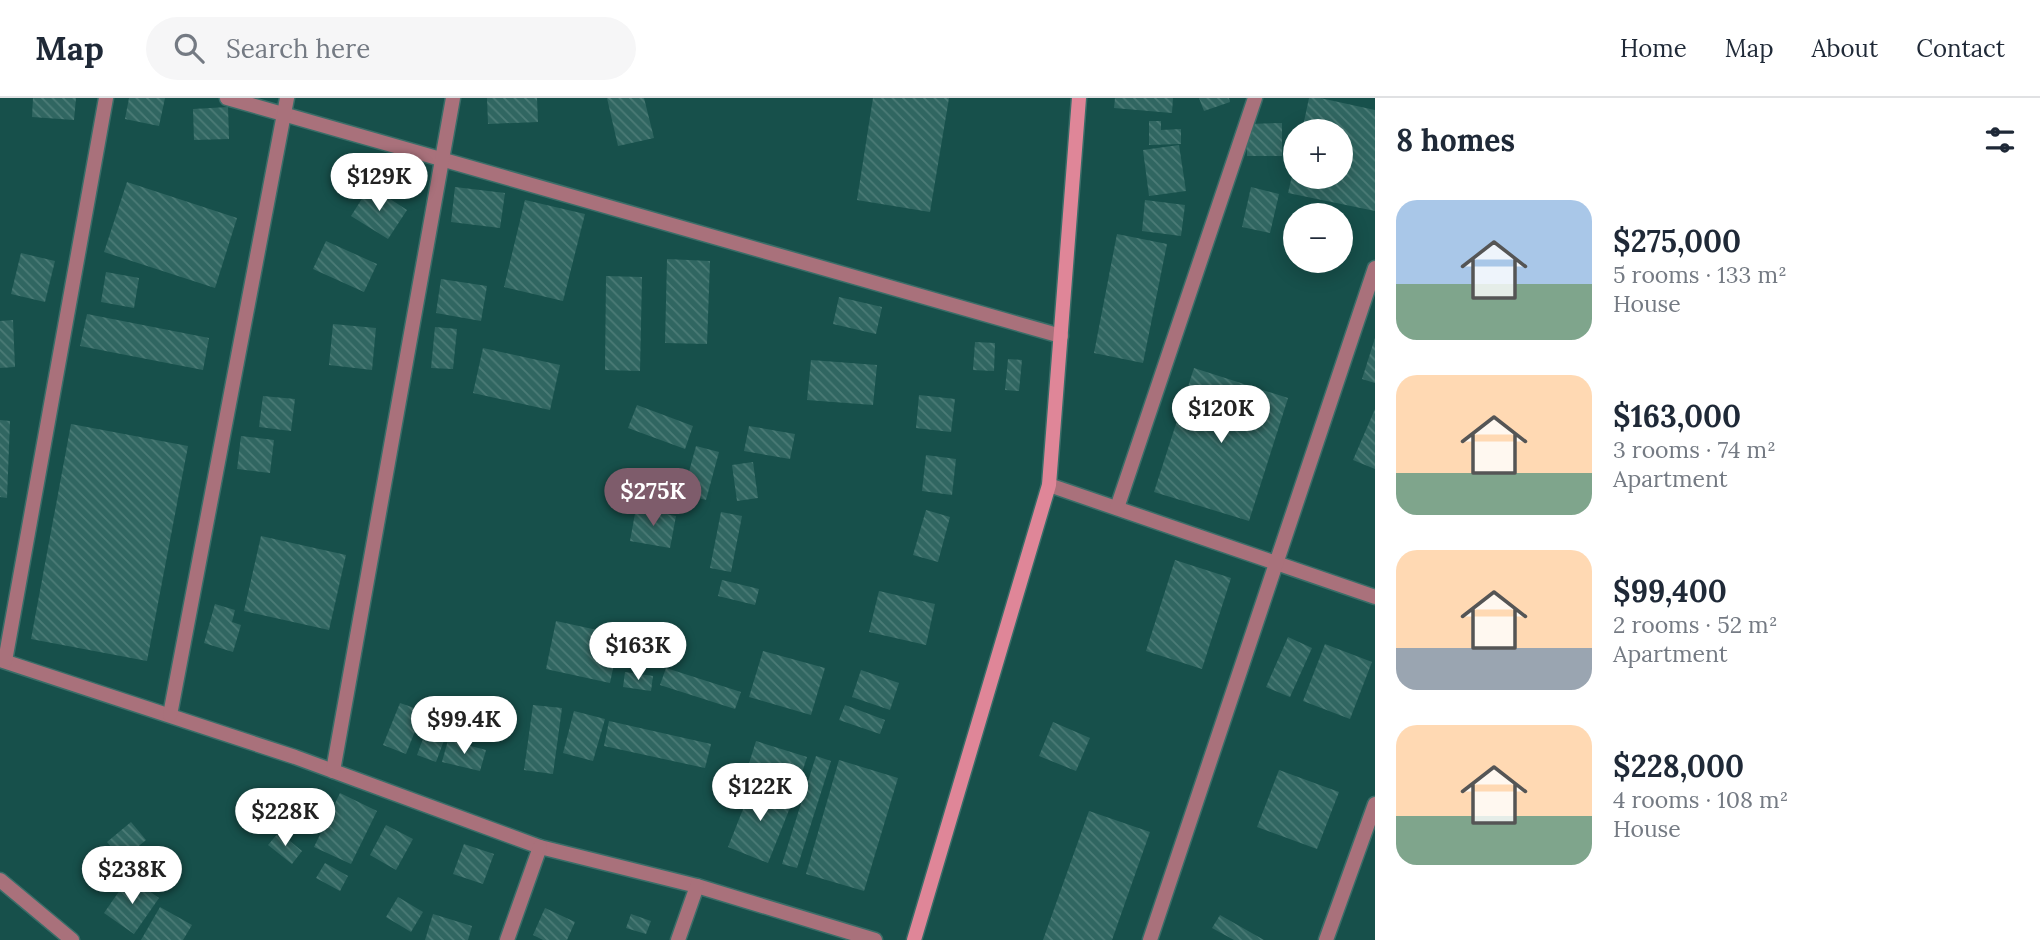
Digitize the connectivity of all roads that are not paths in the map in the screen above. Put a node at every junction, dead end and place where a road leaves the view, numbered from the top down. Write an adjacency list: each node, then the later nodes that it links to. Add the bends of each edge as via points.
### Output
1 (106, 98): 14 (street)
2 (227, 98): 6 (street)
3 (453, 98): 7 (street)
4 (1079, 98): 9 (main road)
5 (1255, 98): 11 (street)
6 (285, 105): 7 (street); 15 (street)
7 (442, 158): 9 (street); 16 (street)
8 (1375, 268): 12 (street)
9 (1061, 336): 10 (main road)
10 (1049, 485): 11 (street); 25 (main road)
11 (1117, 508): 12 (street)
12 (1278, 563): 13 (street); 26 (street)
13 (1375, 597)
14 (2, 661): 15 (street)
15 (170, 715): 16 (street)
16 (333, 771): 18 (street)
17 (1375, 804): 27 (street)
18 (540, 847): 20 (street); 22 (street)
19 (0, 880): 21 (street)
20 (696, 886): 23 (street); 24 (street)
21 (72, 940)
22 (508, 940)
23 (678, 940)
24 (875, 940)
25 (914, 940)
26 (1150, 940)
27 (1326, 940)

